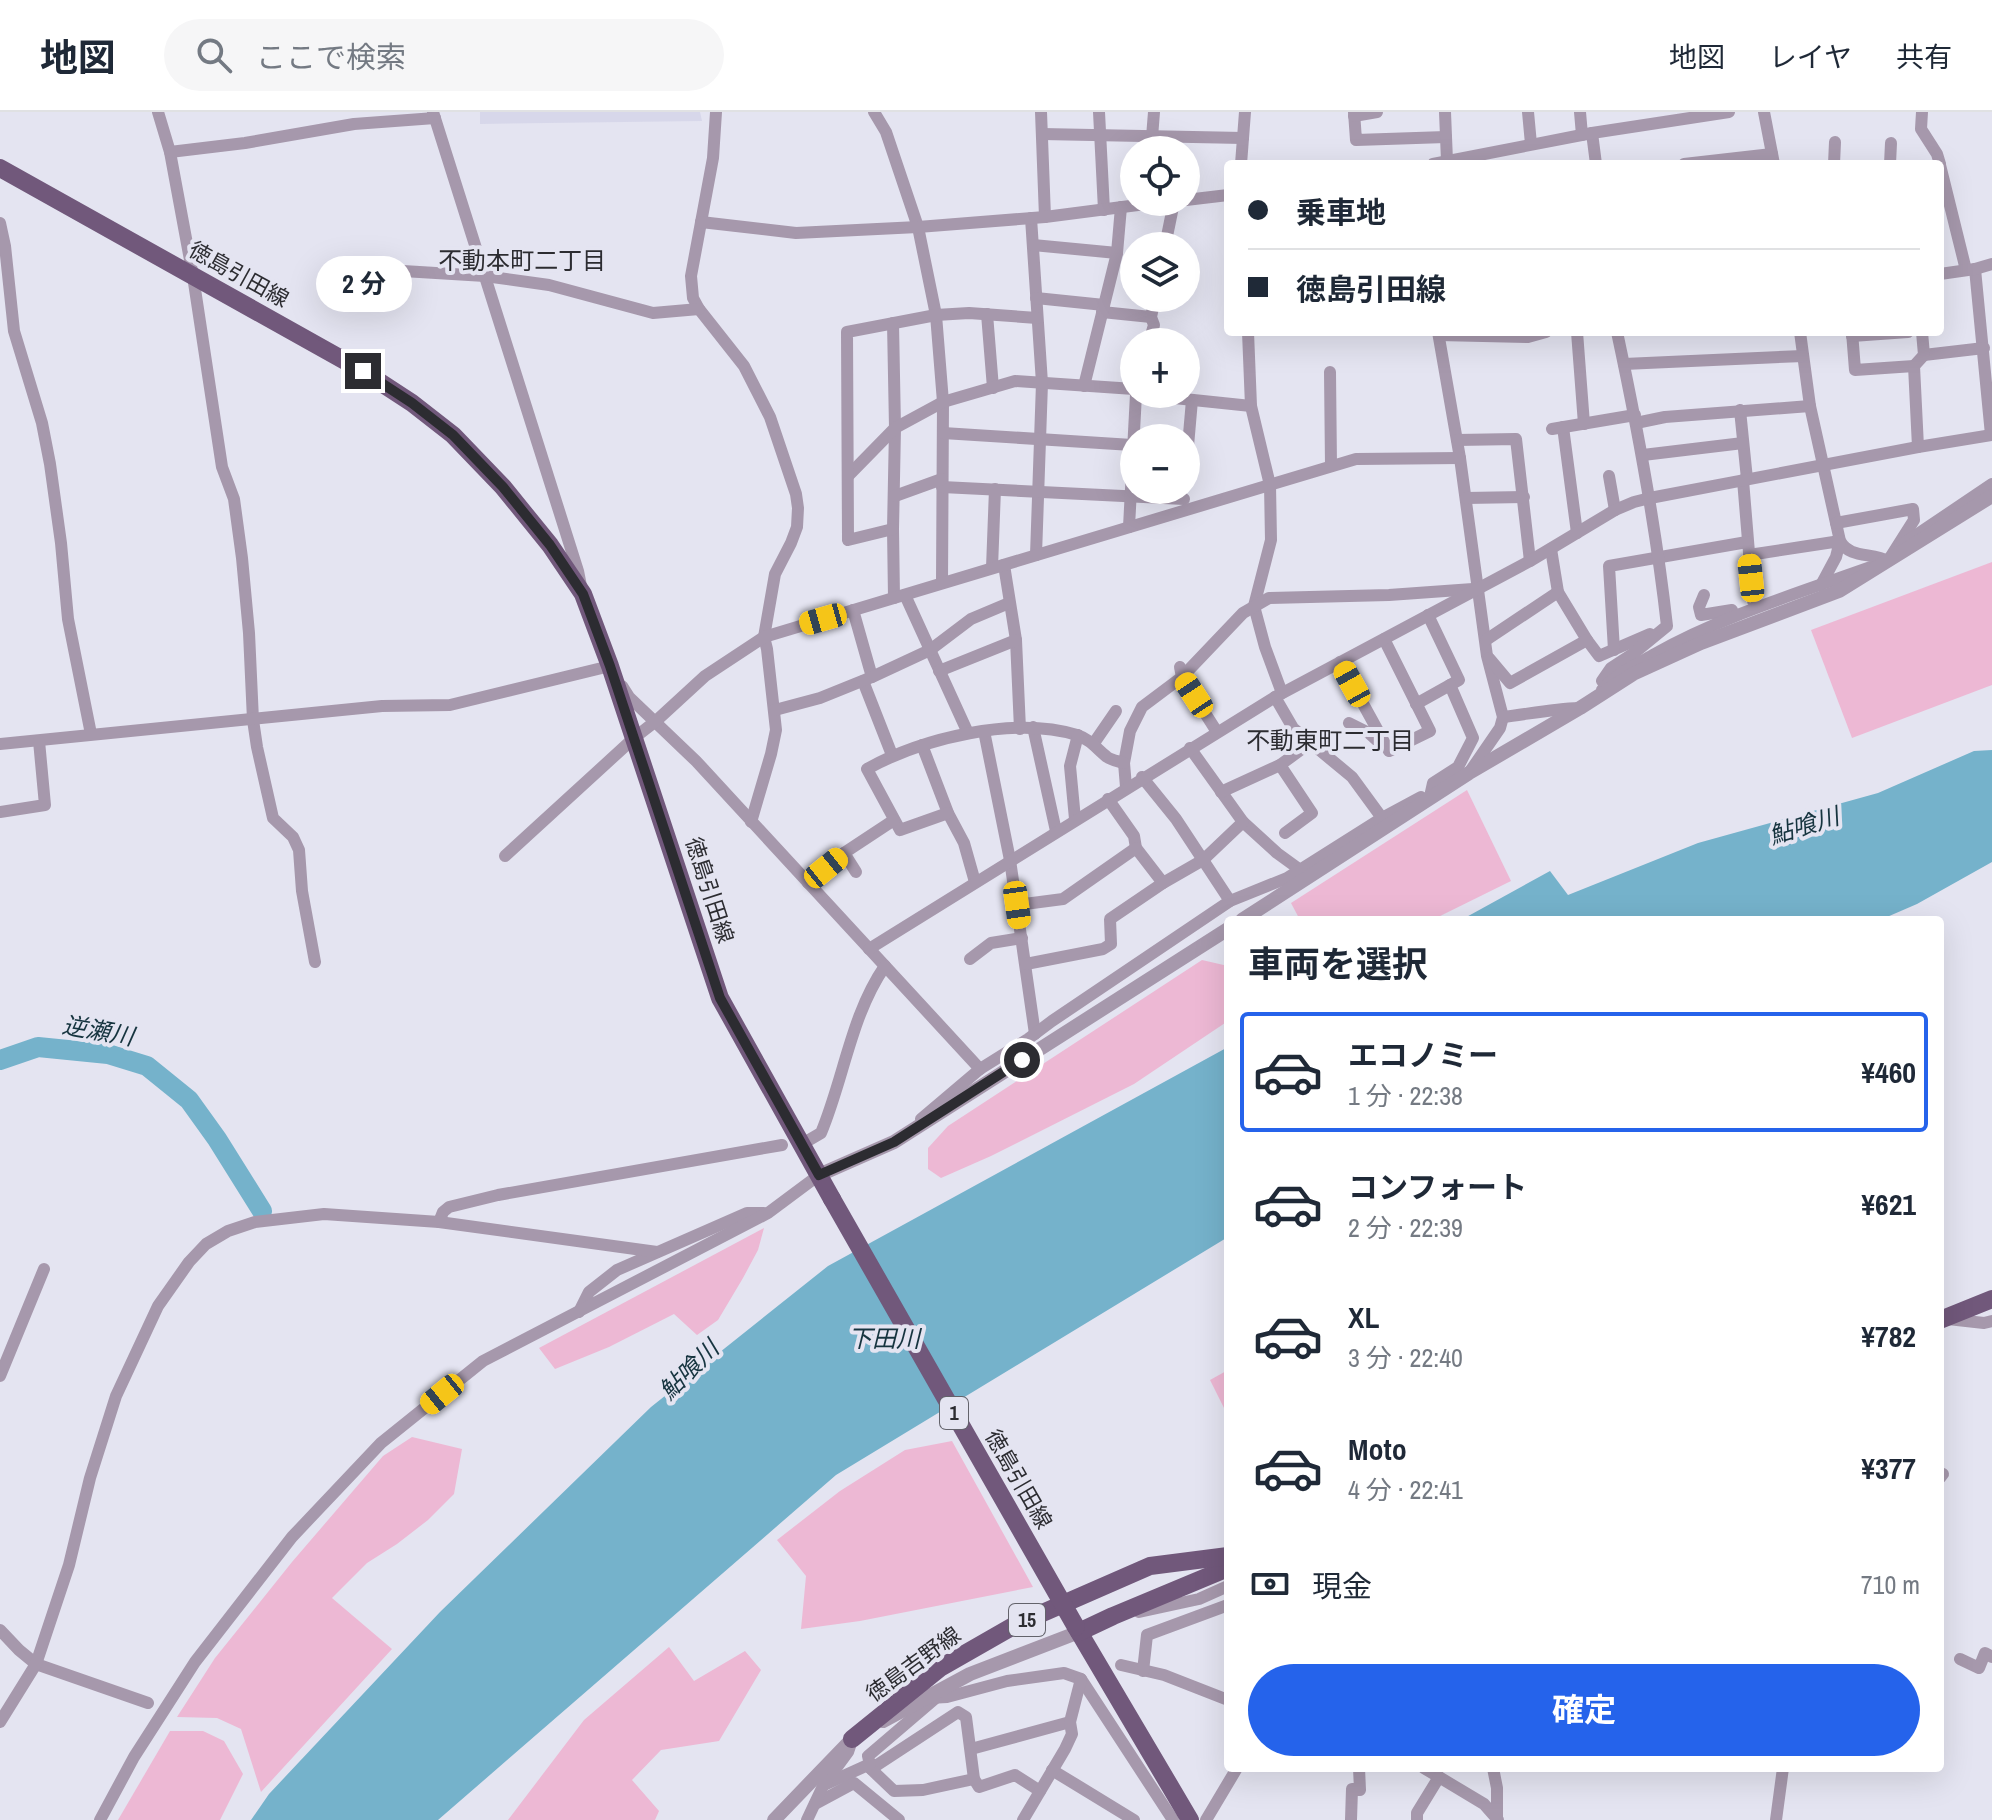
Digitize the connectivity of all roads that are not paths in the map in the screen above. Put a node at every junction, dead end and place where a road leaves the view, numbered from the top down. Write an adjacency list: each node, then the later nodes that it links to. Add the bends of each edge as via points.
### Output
1 (158, 112): 28 (street)
2 (716, 112): 46 (street)
3 (874, 112): 48 (street, via 886,132)
4 (1041, 112): 17 (street)
5 (1099, 112): 19 (street)
6 (1154, 112): 20 (street)
7 (1245, 112): 23 (street)
8 (1377, 112): 15 (street)
9 (1445, 112): 21 (street)
10 (1528, 112): 27 (street)
11 (1580, 112): 18 (street)
12 (1729, 112): 18 (street)
13 (1764, 112): 29 (street)
14 (1922, 112): 36 (street, via 1921,129)
15 (1354, 114): 21 (street, via 1356,140)
16 (434, 115): 28 (street); 56 (street)
17 (1042, 134): 19 (street); 44 (street)
18 (1587, 134): 27 (street); 33 (street)
19 (1099, 135): 22 (street); 42 (street)
20 (1152, 136)
21 (1446, 137): 31 (street)
22 (1120, 138)
23 (1243, 138): 24 (street); 30 (street)
24 (1200, 140)
25 (1835, 142): 34 (street)
26 (1891, 143): 35 (street)
27 (1531, 144): 32 (street)
28 (170, 152): 55 (street)
29 (1773, 159)
30 (1241, 160)
31 (1447, 160)
32 (1452, 160)
33 (1595, 160)
34 (1834, 160)
35 (1890, 160)
36 (1939, 160)
37 (0, 168): 55 (main road, 徳島引田線 / 1)
38 (1944, 179): 52 (street)
39 (1224, 195): 40 (street)
40 (1200, 198)
41 (1120, 207): 42 (street)
42 (1104, 210): 44 (street)
43 (1120, 216): 50 (street)
44 (1045, 217): 45 (street)
45 (1031, 218): 48 (street); 49 (street)
46 (701, 222): 48 (street, via 796,233); 58 (street, via 691,288)
47 (0, 223): 180 (street, via 14,331 50,464 68,619)
48 (918, 227): 62 (street)
49 (1033, 245): 50 (street); 57 (street)
50 (1117, 253): 59 (street)
51 (1992, 264): 52 (street)
52 (1971, 270): 54 (street); 76 (street)
53 (403, 271): 56 (street)
54 (1944, 273)
55 (193, 276): 139 (main road, 徳島引田線 / 1, via 363,371 453,435 503,487); 173 (street, via 222,467 238,527)
56 (485, 276): 58 (street, via 549,285 653,313); 139 (street)
57 (1036, 298): 59 (street); 64 (street)
58 (699, 309): 151 (street, via 744,366 770,417 796,494 797,527 775,574)
59 (1103, 309): 63 (street); 83 (street)
60 (1152, 312): 63 (street)
61 (987, 314): 62 (street); 64 (street); 84 (street)
62 (936, 315): 65 (street); 87 (street)
63 (1151, 317): 66 (street)
64 (1037, 318): 82 (street)
65 (893, 323): 93 (street); 105 (street, via 847,332)
66 (1153, 328)
67 (1248, 336): 88 (street)
68 (1439, 336): 97 (street)
69 (1506, 336): 70 (street)
70 (1532, 336)
71 (1577, 336): 92 (street)
72 (1618, 336): 79 (street)
73 (1800, 336): 78 (street)
74 (1852, 336): 80 (street, via 1855,370)
75 (1922, 336): 77 (street)
76 (1984, 348): 77 (street); 95 (street)
77 (1924, 355): 80 (street)
78 (1803, 356): 79 (street); 89 (street)
79 (1624, 364): 91 (street)
80 (1914, 366): 100 (street)
81 (1330, 372): 104 (street)
82 (1042, 383): 83 (street); 84 (street, via 1015,381); 96 (street)
83 (1084, 386): 85 (street)
84 (993, 388): 87 (street)
85 (1120, 391)
86 (1200, 401): 88 (street)
87 (943, 402): 93 (street); 94 (street)
88 (1251, 406): 110 (street)
89 (1810, 406): 90 (street); 103 (street)
90 (1740, 410): 91 (street); 98 (street)
91 (1636, 419): 92 (street); 101 (street)
92 (1584, 424): 126 (street, via 1557,428)
93 (895, 428): 105 (street); 113 (street)
94 (943, 433): 96 (street); 108 (street)
95 (1991, 435): 100 (street)
96 (1041, 440): 99 (street); 112 (street)
97 (1457, 440): 102 (street); 116 (street, via 1516,439)
98 (1743, 443): 101 (street); 107 (street)
99 (1120, 446)
100 (1918, 447): 103 (street)
101 (1643, 455): 119 (street)
102 (1460, 458): 104 (street, via 1356,459); 118 (street)
103 (1822, 465): 107 (street); 123 (street)
104 (1331, 466): 110 (street)
105 (848, 476): 125 (street, via 848,540)
106 (1609, 476): 122 (street)
107 (1745, 479): 119 (street); 129 (street)
108 (942, 483): 111 (street); 113 (street); 135 (street)
109 (1992, 484): 131 (street)
110 (1270, 485): 117 (street); 145 (street, via 1271,540)
111 (995, 489): 112 (street); 134 (street)
112 (1039, 492): 114 (street); 130 (street)
113 (895, 496): 125 (street)
114 (1120, 496)
115 (1992, 496): 131 (street)
116 (1524, 497): 118 (street); 133 (street)
117 (1200, 498)
118 (1466, 498): 137 (street)
119 (1650, 498): 122 (street); 132 (street)
120 (1129, 504): 124 (street)
121 (1178, 504): 124 (street)
122 (1615, 510): 126 (street)
123 (1836, 523): 127 (street); 131 (street, via 1913,509 1914,520)
124 (1129, 527): 130 (street)
125 (893, 529): 141 (street)
126 (1577, 533): 128 (street)
127 (1840, 541): 129 (street); 131 (street, via 1858,555); 136 (street)
128 (1551, 549): 133 (street); 138 (street)
129 (1748, 549): 132 (street); 142 (street)
130 (1036, 555): 134 (street)
131 (1891, 555): 136 (street); 156 (street, via 1839,591)
132 (1660, 557): 149 (street); 158 (street, via 1609,566)
133 (1530, 561): 137 (street)
134 (998, 567): 135 (street); 144 (street)
135 (942, 583): 141 (street)
136 (1821, 585): 143 (street)
137 (1478, 589): 145 (street, via 1269,598); 148 (street); 154 (street)
138 (1558, 592): 154 (street); 155 (street)
139 (583, 594): 161 (main road, 徳島引田線 / 1)
140 (1704, 595): 147 (street, via 1701,615)
141 (900, 596): 146 (street); 157 (street)
142 (1753, 601): 143 (street); 147 (street)
143 (1779, 601): 150 (street)
144 (1009, 603): 153 (street); 157 (street, via 971,619)
145 (1254, 606): 163 (street); 166 (street)
146 (853, 610): 151 (street); 164 (street)
147 (1732, 610): 150 (street)
148 (1428, 615): 152 (street); 165 (street, via 1459,680)
149 (1667, 626): 158 (street); 167 (street, via 1611,668)
150 (1708, 627): 156 (street); 167 (street, via 1613,677)
151 (764, 637): 170 (street); 174 (street, via 705,676)
152 (1384, 639): 160 (street); 168 (street)
153 (1016, 640): 162 (street); 176 (street)
154 (1486, 640): 159 (street)
155 (1587, 640): 158 (street, via 1599,656); 159 (street, via 1510,683)
156 (1701, 643): 167 (street)
157 (930, 650): 162 (street); 164 (street)
158 (1614, 650)
159 (1487, 656): 172 (street)
160 (1340, 662): 166 (street); 189 (street)
161 (610, 666): 173 (street, via 450,705 390,705); 174 (street, via 629,697); 182 (main road, 徳島引田線 / 1)
162 (939, 671): 179 (street)
163 (1181, 672): 178 (street); 191 (street, via 1142,707 1130,731)
164 (868, 679): 170 (street); 190 (street)
165 (1450, 685): 168 (street); 198 (street, via 1473,738 1458,767 1433,783)
166 (1278, 695): 178 (street); 185 (street, via 1293,728)
167 (1595, 698): 169 (street)
168 (1416, 704): 189 (street, via 1430,731)
169 (1580, 708): 172 (street); 193 (street)
170 (775, 710): 205 (street, via 771,754)
171 (1116, 711): 184 (street)
172 (1503, 717): 193 (street)
173 (253, 720): 180 (street); 226 (street, via 273,818 299,850)
174 (656, 721): 182 (street); 205 (street)
175 (1349, 723): 189 (street)
176 (1026, 728): 177 (street); 181 (street); 207 (street)
177 (984, 731): 179 (street); 212 (street)
178 (1217, 732): 188 (street)
179 (968, 733): 187 (street)
180 (91, 734): 183 (street)
181 (1078, 735): 184 (street); 203 (street, via 1070,766)
182 (634, 738): 211 (street); 234 (main road, 徳島引田線 / 1, via 720,998)
183 (39, 741): 186 (street); 200 (street, via 45,805)
184 (1094, 743): 191 (street, via 1108,758)
185 (1310, 743): 192 (street); 202 (street, via 1352,777)
186 (0, 744)
187 (922, 745): 190 (street); 201 (street)
188 (1190, 748): 194 (street); 197 (street)
189 (1389, 751)
190 (892, 755): 204 (street, via 867,769)
191 (1124, 763): 195 (street)
192 (1280, 765): 197 (street); 208 (street, via 1312,813)
193 (1469, 773): 196 (street)
194 (1142, 777): 195 (street); 213 (street)
195 (1126, 787): 199 (street)
196 (1449, 788): 198 (street); 221 (street)
197 (1221, 792): 206 (street)
198 (1431, 792): 202 (street)
199 (1108, 799): 203 (street); 209 (street, via 1134,836)
200 (0, 812)
201 (948, 813): 204 (street, via 900,830); 216 (street)
202 (1382, 818): 214 (street)
203 (1075, 819): 207 (street)
204 (894, 820): 210 (street)
205 (751, 822): 217 (street)
206 (1243, 822): 213 (street); 214 (street)
207 (1056, 831): 212 (street)
208 (1285, 833)
209 (1136, 848): 218 (street); 220 (street, via 1063,899)
210 (844, 853): 215 (street); 217 (street)
211 (505, 856)
212 (1010, 860): 216 (street); 220 (street)
213 (1203, 860): 218 (street); 219 (street)
214 (1299, 869): 219 (street)
215 (856, 872)
216 (975, 882): 224 (street)
217 (808, 883): 224 (street)
218 (1163, 883): 227 (street, via 1110,919 1111,944 1103,949)
219 (1230, 901): 229 (street)
220 (1017, 905): 223 (street)
221 (1248, 916)
222 (1224, 932): 232 (street)
223 (1022, 938): 225 (street, via 991,943); 227 (street)
224 (869, 949): 228 (street)
225 (970, 959)
226 (315, 962)
227 (1026, 964): 229 (street)
228 (885, 966): 230 (street); 231 (street, via 858,1022 821,1133)
229 (1035, 1034): 230 (street)
230 (980, 1069): 232 (street)
231 (809, 1140)
232 (894, 1142): 234 (street)
233 (782, 1145): 236 (street, via 498,1195 449,1207)
234 (819, 1175): 235 (street); 251 (main road, 徳島引田線 / 1, bridge)
235 (768, 1213): 237 (street, via 747,1213); 240 (street)
236 (439, 1222): 237 (street); 254 (street, via 324,1214 255,1222 206,1244 189,1262 158,1306 116,1396)
237 (657, 1252): 240 (street, via 617,1270 589,1292)
238 (44, 1269): 244 (street)
239 (1992, 1299): 241 (main road)
240 (579, 1312): 277 (street, via 483,1361 381,1443 301,1527 195,1662)
241 (1944, 1318)
242 (1944, 1319): 243 (street)
243 (1992, 1321)
244 (0, 1376)
245 (1224, 1557): 263 (main road, 徳島吉野線 / 15, via 1150,1566 1015,1625 940,1668)
246 (1224, 1570): 249 (main road)
247 (1224, 1588): 249 (street, via 1199,1599)
248 (1224, 1606): 256 (street, via 1147,1635)
249 (1113, 1616): 251 (main road)
250 (0, 1630): 254 (street)
251 (1078, 1630): 258 (street, via 970,1674); 284 (main road, 徳島引田線 / 1)
252 (1992, 1657): 253 (street, via 1985,1653 1979,1668)
253 (1960, 1659)
254 (36, 1664): 260 (street); 261 (street)
255 (1121, 1665): 256 (street)
256 (1143, 1671): 259 (street)
257 (1081, 1679): 258 (street, via 1064,1673); 262 (street); 283 (street)
258 (931, 1698): 263 (street); 265 (street, via 868,1756)
259 (1224, 1698)
260 (148, 1703)
261 (0, 1722)
262 (1070, 1722): 264 (street); 266 (street, via 1072,1734)
263 (852, 1739): 273 (street); 278 (street)
264 (971, 1749): 265 (street, via 966,1717 958,1712); 272 (street)
265 (871, 1766): 272 (street, via 894,1791); 273 (street)
266 (1052, 1770): 274 (street); 282 (street)
267 (1235, 1772): 285 (street)
268 (1359, 1772): 286 (street, via 1360,1790 1352,1789)
269 (1433, 1772): 276 (street, via 1484,1804); 287 (street)
270 (1494, 1772): 276 (street)
271 (1782, 1772): 288 (street)
272 (974, 1779): 274 (street, via 979,1787 1015,1775)
273 (823, 1786): 275 (street)
274 (1040, 1791): 281 (street)
275 (815, 1804): 279 (street); 280 (street, via 854,1783)
276 (1497, 1819)
277 (100, 1820)
278 (774, 1820)
279 (807, 1820)
280 (899, 1820)
281 (1023, 1820)
282 (1134, 1820)
283 (1173, 1820)
284 (1190, 1820)
285 (1206, 1820)
286 (1351, 1820)
287 (1417, 1820)
288 (1776, 1820)

